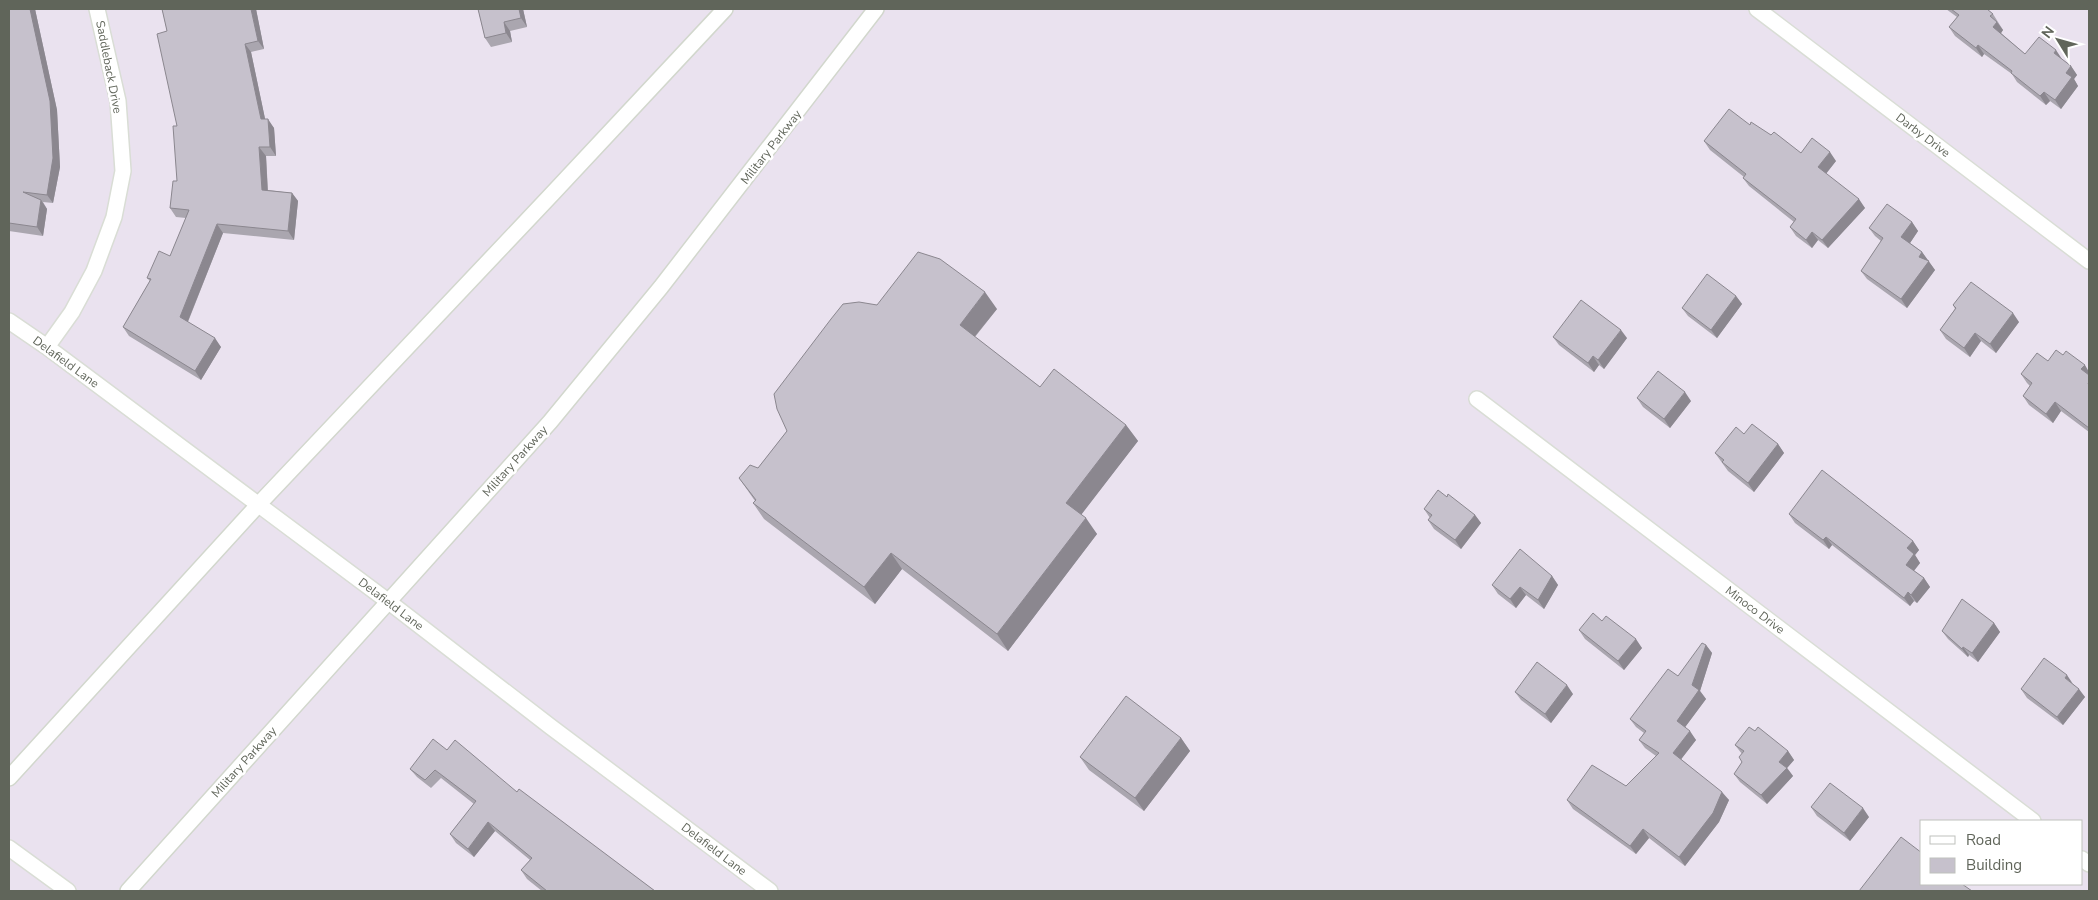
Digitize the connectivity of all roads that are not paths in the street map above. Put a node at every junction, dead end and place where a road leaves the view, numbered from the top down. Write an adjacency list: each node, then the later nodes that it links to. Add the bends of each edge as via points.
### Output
1 (97, 9): 7 (street, Saddleback Drive, via 118,101 123,171 114,217 94,271 72,312)
2 (725, 9): 9 (street)
3 (876, 9): 10 (street, Military Parkway, via 667,279 550,422)
4 (1757, 9): 5 (street, Darby Drive)
5 (2089, 261)
6 (9, 321): 7 (street, Delafield Lane)
7 (47, 347): 9 (street, Delafield Lane)
8 (1477, 399): 12 (street, Minoco Drive)
9 (258, 505): 10 (street, Delafield Lane); 11 (street)
10 (389, 602): 15 (street, Military Parkway); 16 (street, Delafield Lane)
11 (9, 778)
12 (2032, 820)
13 (9, 848): 14 (street)
14 (68, 891)
15 (128, 891)
16 (770, 891)

